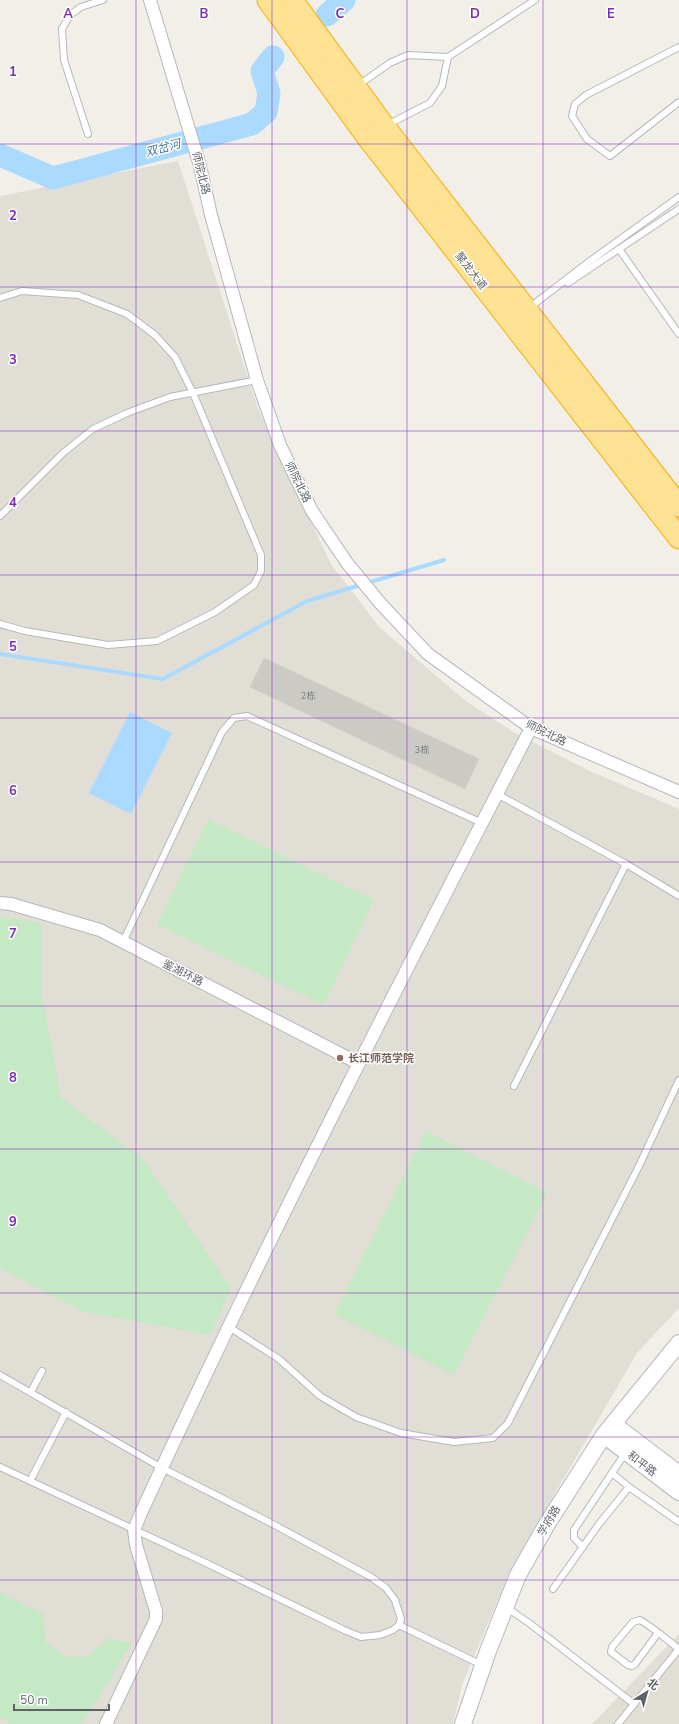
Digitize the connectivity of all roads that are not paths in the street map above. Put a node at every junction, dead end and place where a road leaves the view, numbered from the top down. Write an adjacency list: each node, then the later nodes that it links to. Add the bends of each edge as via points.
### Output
1 (103, 0): 11 (lane, via 81,7 70,15 62,29 64,60)
2 (150, 0): 18 (street, 师院北路, via 200,166)
3 (268, 0): 22 (highway, 聚龙大道, via 368,138)
4 (292, 0): 8 (highway, 聚龙大道)
5 (535, 0): 7 (lane)
6 (679, 47): 9 (lane, via 586,95 575,104 572,116 587,139 610,156)
7 (448, 57): 8 (lane, via 408,55 390,62); 10 (lane, via 442,86 430,103)
8 (356, 87): 10 (highway, 聚龙大道)
9 (679, 102)
10 (384, 126): 16 (highway, 聚龙大道)
11 (88, 134)
12 (679, 197): 16 (lane)
13 (679, 209): 14 (lane)
14 (619, 249): 16 (lane); 17 (lane)
15 (0, 298): 19 (lane, via 22,290 78,295 127,314 155,335 175,357)
16 (527, 310): 20 (highway, 聚龙大道)
17 (679, 334)
18 (256, 380): 19 (lane); 24 (street, 师院北路, via 280,445 312,511 347,563 428,654)
19 (193, 393): 21 (lane, via 170,397 127,412 93,430 63,454); 23 (lane, via 261,555 261,571 254,585 215,612 157,641 108,645 25,631)
20 (679, 506)
21 (0, 516)
22 (679, 538)
23 (0, 624)
24 (531, 728): 25 (street, 师院北路); 26 (street)
25 (679, 792)
26 (497, 794): 27 (street); 28 (lane)
27 (482, 823): 31 (lane, via 246,716 234,718 222,732); 32 (street)
28 (626, 864): 29 (lane); 34 (lane)
29 (679, 896)
30 (0, 903): 31 (street, 鉴湖环路, via 100,930)
31 (122, 942): 32 (street, 鉴湖环路)
32 (358, 1063): 35 (street)
33 (679, 1080): 35 (lane, via 639,1166 508,1423 493,1438 454,1442 401,1433 356,1417 320,1396 279,1359)
34 (514, 1086)
35 (229, 1327): 44 (street)
36 (679, 1343): 41 (street, 学府路)
37 (42, 1371): 39 (lane)
38 (0, 1375): 39 (lane)
39 (31, 1392): 40 (lane)
40 (66, 1412): 44 (lane); 47 (lane)
41 (608, 1430): 42 (street, 和平路); 46 (street, 和平路); 54 (street, 学府路, via 547,1524 518,1575)
42 (626, 1452): 45 (lane); 49 (street, 和平路)
43 (0, 1467): 47 (lane)
44 (162, 1468): 51 (street); 55 (lane, via 371,1577 386,1588 396,1600 401,1619)
45 (612, 1474): 48 (lane); 52 (lane, via 574,1530 574,1538)
46 (679, 1474)
47 (30, 1481): 51 (lane)
48 (629, 1487): 50 (lane); 52 (lane)
49 (679, 1492)
50 (679, 1522)
51 (134, 1530): 55 (lane, via 361,1637 380,1635); 60 (street, via 156,1619)
52 (583, 1547): 53 (lane)
53 (553, 1589)
54 (505, 1608): 58 (street, 学府路); 59 (lane, via 529,1623)
55 (399, 1625): 58 (lane)
56 (658, 1633): 56 (lane, via 632,1666 611,1652 633,1622 640,1620); 57 (lane)
57 (679, 1649): 59 (lane)
58 (484, 1666): 61 (street, 学府路)
59 (634, 1704): 62 (lane)
60 (106, 1724)
61 (463, 1724)
62 (618, 1724)

